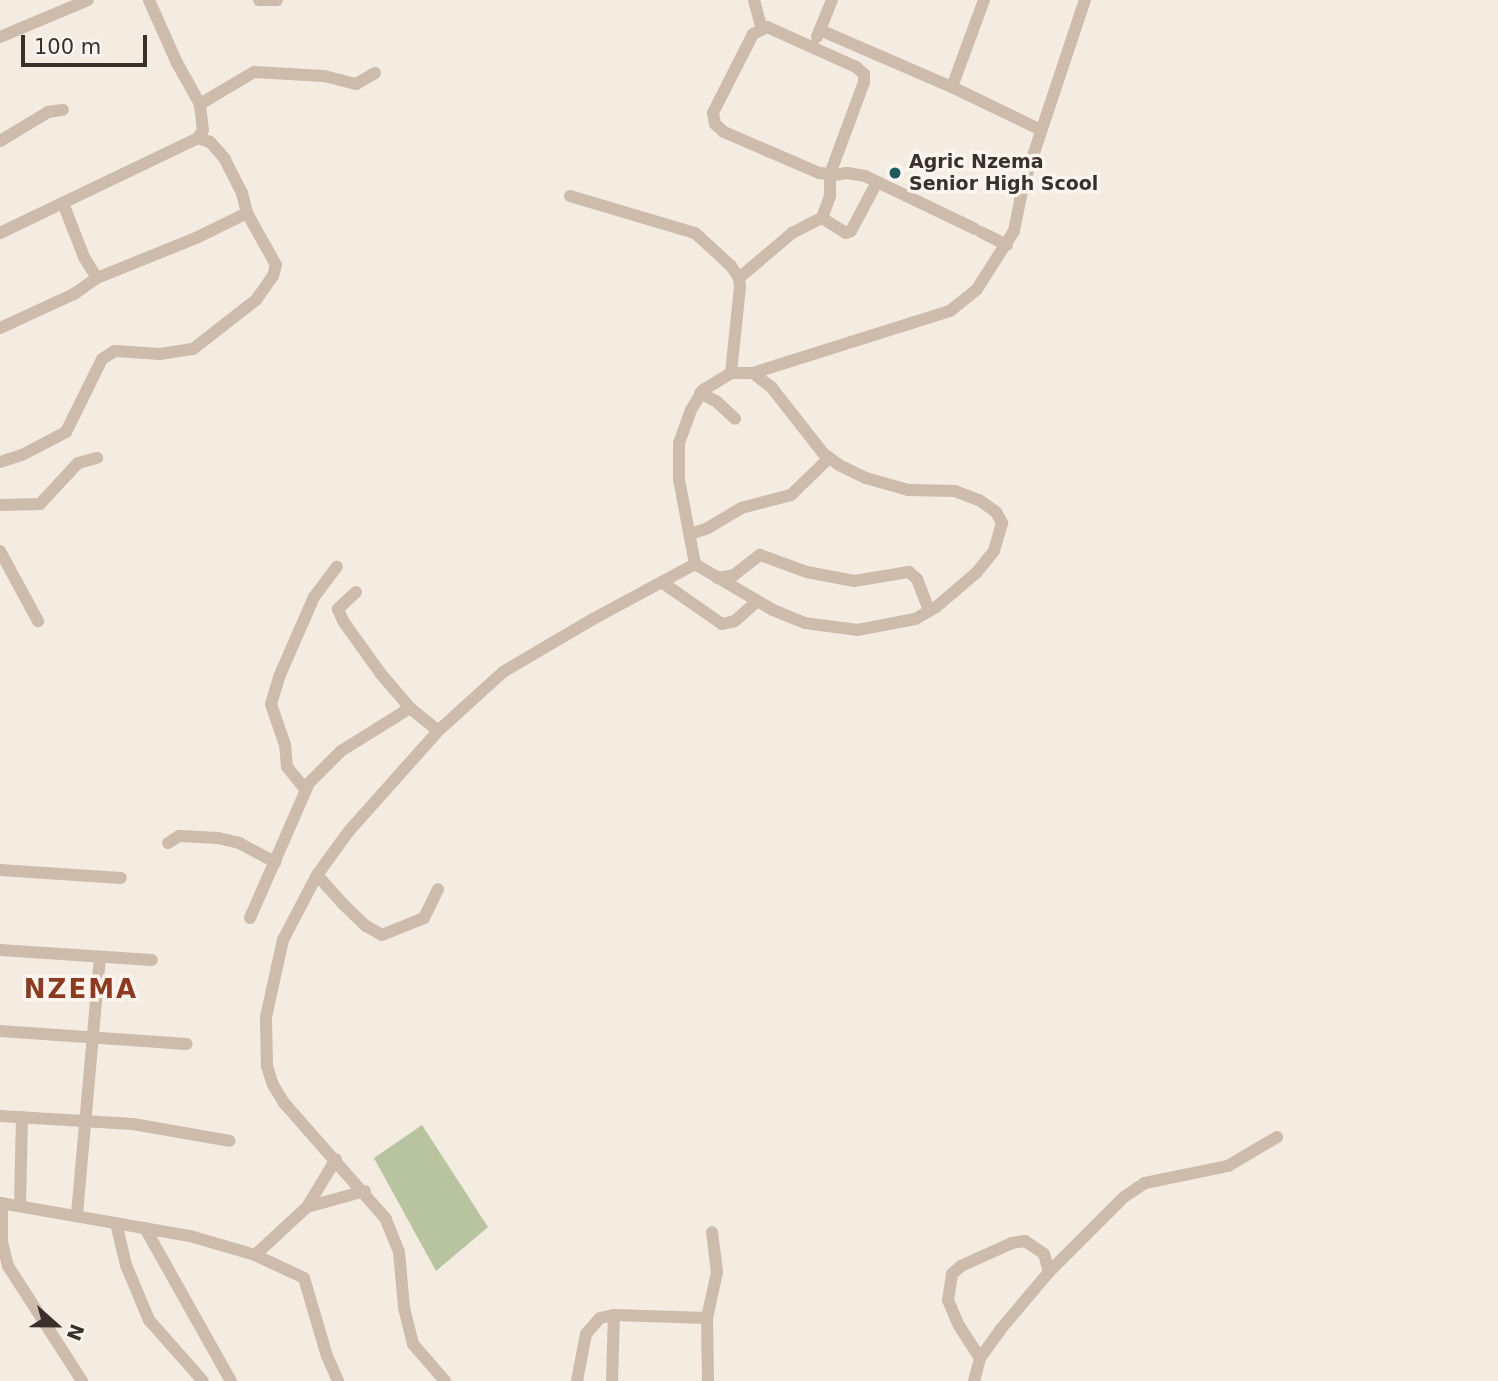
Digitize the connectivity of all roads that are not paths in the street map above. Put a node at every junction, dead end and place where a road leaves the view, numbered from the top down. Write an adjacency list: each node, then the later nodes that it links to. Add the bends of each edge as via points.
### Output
1 (88, 0): 11 (street)
2 (149, 0): 15 (street)
3 (259, 0): 4 (street)
4 (277, 0)
5 (754, 0): 9 (street)
6 (832, 0): 10 (street)
7 (984, 0): 14 (street)
8 (1086, 0): 17 (street)
9 (762, 29): 12 (street, via 781,31); 20 (street, via 753,34 713,113 715,124 724,132)
10 (820, 30): 12 (street); 14 (street)
11 (0, 37)
12 (813, 47): 20 (street, via 864,74)
13 (375, 73): 15 (street, via 356,84 324,76 254,72)
14 (952, 87): 17 (street)
15 (200, 104): 18 (street, via 204,122)
16 (63, 110): 19 (street, via 48,112)
17 (1041, 130): 27 (street)
18 (198, 138): 23 (street); 24 (street, via 209,142 225,159)
19 (0, 141)
20 (830, 174): 21 (street, via 846,173); 25 (street, via 830,195)
21 (877, 182): 25 (street, via 851,232); 27 (street)
22 (570, 196): 29 (street, via 695,233)
23 (63, 203): 26 (street); 28 (street)
24 (247, 213): 28 (street); 37 (street, via 276,265 256,300 193,349 160,354 115,351 102,359 66,432)
25 (822, 218): 29 (street, via 792,233)
26 (0, 233)
27 (1007, 244): 32 (street, via 977,289 950,311)
28 (97, 278): 30 (street, via 74,294)
29 (739, 278): 31 (street)
30 (0, 328)
31 (731, 373): 32 (street); 33 (street)
32 (754, 373): 36 (street, via 772,388)
33 (701, 393): 34 (street); 39 (street, via 679,443)
34 (735, 419)
35 (97, 458): 38 (street, via 78,463 40,503)
36 (829, 458): 39 (street, via 791,495 741,508); 47 (street, via 866,478 908,490 955,491 996,512 1002,523 994,551 976,573)
37 (0, 462)
38 (0, 505)
39 (690, 534): 41 (street)
40 (0, 551): 48 (street)
41 (695, 564): 43 (street); 44 (street)
42 (337, 567): 51 (street, via 314,597 271,704 287,767)
43 (718, 578): 46 (street); 47 (street, via 734,575 760,555 807,572 854,580 909,572 917,579)
44 (663, 583): 46 (street, via 728,625); 50 (street, via 503,672)
45 (356, 592): 49 (street, via 338,609 343,621)
46 (756, 602): 47 (street, via 805,623 858,630 887,626)
47 (929, 611)
48 (38, 621)
49 (410, 708): 50 (street); 51 (street, via 341,751)
50 (438, 731): 55 (street, via 349,831)
51 (305, 789): 53 (street)
52 (168, 843): 53 (street, via 179,836 218,838 239,843)
53 (275, 862): 58 (street)
54 (0, 870): 56 (street)
55 (317, 875): 57 (street, via 366,926 382,935 424,918); 70 (street, via 283,940 266,1017 267,1066 284,1103)
56 (121, 878)
57 (438, 889)
58 (250, 918)
59 (0, 950): 60 (street)
60 (100, 958): 61 (street); 63 (street)
61 (152, 960)
62 (0, 1031): 63 (street)
63 (91, 1039): 64 (street); 67 (street)
64 (187, 1044)
65 (0, 1116): 66 (street)
66 (22, 1117): 67 (street); 73 (street)
67 (84, 1120): 69 (street); 75 (street)
68 (1277, 1137): 80 (street, via 1228,1166 1145,1183 1124,1197)
69 (230, 1141)
70 (336, 1159): 71 (street); 74 (street)
71 (365, 1191): 74 (street); 84 (street, via 396,1241 413,1344)
72 (1, 1203): 73 (street); 85 (street, via 8,1266)
73 (20, 1205): 75 (street)
74 (307, 1207): 79 (street)
75 (77, 1214): 76 (street)
76 (116, 1223): 77 (street); 86 (street, via 126,1265 149,1320)
77 (145, 1228): 79 (street); 87 (street)
78 (712, 1232): 82 (street, via 717,1272)
79 (255, 1255): 88 (street, via 304,1278)
80 (1049, 1272): 83 (street); 83 (street, via 1044,1254 1025,1241 961,1266 952,1274 948,1300)
81 (614, 1315): 82 (street); 89 (street, via 589,1327); 90 (street)
82 (707, 1318): 91 (street)
83 (980, 1359): 92 (street)
84 (438, 1378)
85 (82, 1381)
86 (203, 1381)
87 (231, 1381)
88 (338, 1381)
89 (577, 1381)
90 (612, 1381)
91 (708, 1381)
92 (974, 1381)

